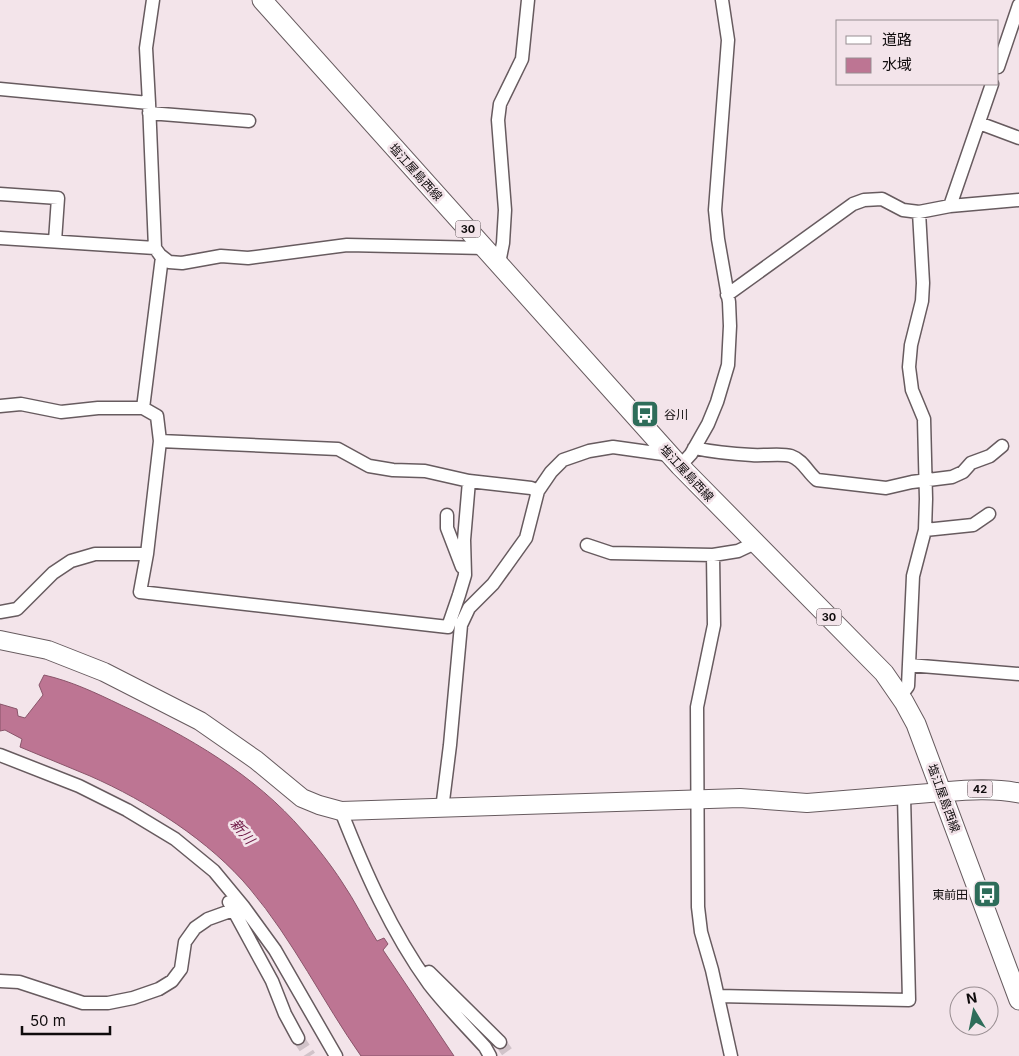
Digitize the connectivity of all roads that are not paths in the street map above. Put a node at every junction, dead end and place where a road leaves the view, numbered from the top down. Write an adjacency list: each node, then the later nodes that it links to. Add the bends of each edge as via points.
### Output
1 (153, 0): 9 (street, via 146,48)
2 (262, 0): 19 (main road, 塩江屋島西線 / 30)
3 (528, 0): 21 (street, via 522,59 500,104 498,120 504,210)
4 (722, 0): 22 (street, via 728,40 715,210)
5 (1019, 5): 6 (street)
6 (999, 64)
7 (992, 85): 11 (street)
8 (0, 89): 9 (street)
9 (149, 108): 10 (street); 20 (street)
10 (249, 121)
11 (979, 123): 12 (street); 15 (street)
12 (1019, 138)
13 (0, 194): 18 (street, via 58,198)
14 (1019, 200): 15 (street)
15 (950, 206): 16 (street)
16 (919, 212): 22 (street, via 903,210 882,199 852,204); 28 (street, via 922,301 910,345 909,367 912,390 924,419)
17 (0, 238): 18 (street)
18 (55, 241): 20 (street)
19 (485, 248): 20 (street, via 347,245 248,258 221,256 182,263 169,262); 21 (main road, 塩江屋島西線 / 30)
20 (158, 253): 24 (street)
21 (499, 263): 27 (main road, 塩江屋島西線 / 30)
22 (727, 296): 27 (street, via 730,326 728,365 708,424)
23 (0, 406): 24 (street, via 21,404 61,412)
24 (144, 408): 25 (street, via 157,416)
25 (160, 440): 29 (street, via 338,449 369,466 425,471); 36 (street)
26 (1002, 446): 28 (street, via 952,477)
27 (682, 456): 28 (street, via 714,452 791,456 817,480 860,486 886,488); 30 (street, via 613,447 589,451 563,460); 34 (main road, 塩江屋島西線 / 30)
28 (926, 480): 33 (street)
29 (469, 481): 30 (street); 38 (street)
30 (538, 491): 40 (street, via 526,538 493,584 469,608)
31 (989, 514): 33 (street, via 973,524)
32 (447, 515): 38 (street, via 447,528)
33 (925, 530): 42 (street, via 913,576)
34 (755, 543): 37 (street, via 738,551); 44 (main road, 塩江屋島西線 / 30, via 863,650)
35 (587, 546): 37 (street, via 611,553)
36 (147, 554): 38 (street, via 140,592 448,627); 39 (street, via 95,554 71,561 17,609)
37 (713, 555): 49 (street, via 714,625 697,707)
38 (465, 575): 40 (street, via 468,585)
39 (0, 612)
40 (461, 625): 50 (street)
41 (0, 640): 51 (street, via 48,650 104,672 200,721 256,760 302,798)
42 (909, 665): 43 (street); 44 (street, via 908,686)
43 (1019, 674)
44 (900, 697): 46 (main road, 塩江屋島西線 / 30, via 916,724)
45 (0, 755): 52 (street, via 79,786 127,810 175,839)
46 (942, 792): 47 (main road, 42, via 976,789); 48 (street); 57 (main road, 塩江屋島西線 / 30)
47 (1019, 793)
48 (904, 796): 49 (street, via 807,804 740,798); 56 (street, via 909,1000)
49 (698, 800): 50 (street); 56 (street, via 698,907)
50 (442, 809): 51 (street)
51 (341, 811): 54 (street, via 366,875)
52 (214, 871): 53 (street); 60 (street, via 275,950)
53 (233, 910): 55 (street, via 194,928 185,942 181,969 172,981 133,998 83,1003 19,982); 58 (street, via 272,981)
54 (410, 954): 59 (street); 61 (street, via 430,985)
55 (0, 981)
56 (718, 996): 62 (street)
57 (1019, 1000)
58 (298, 1038)
59 (500, 1042)
60 (336, 1056)
61 (490, 1056)
62 (731, 1056)

